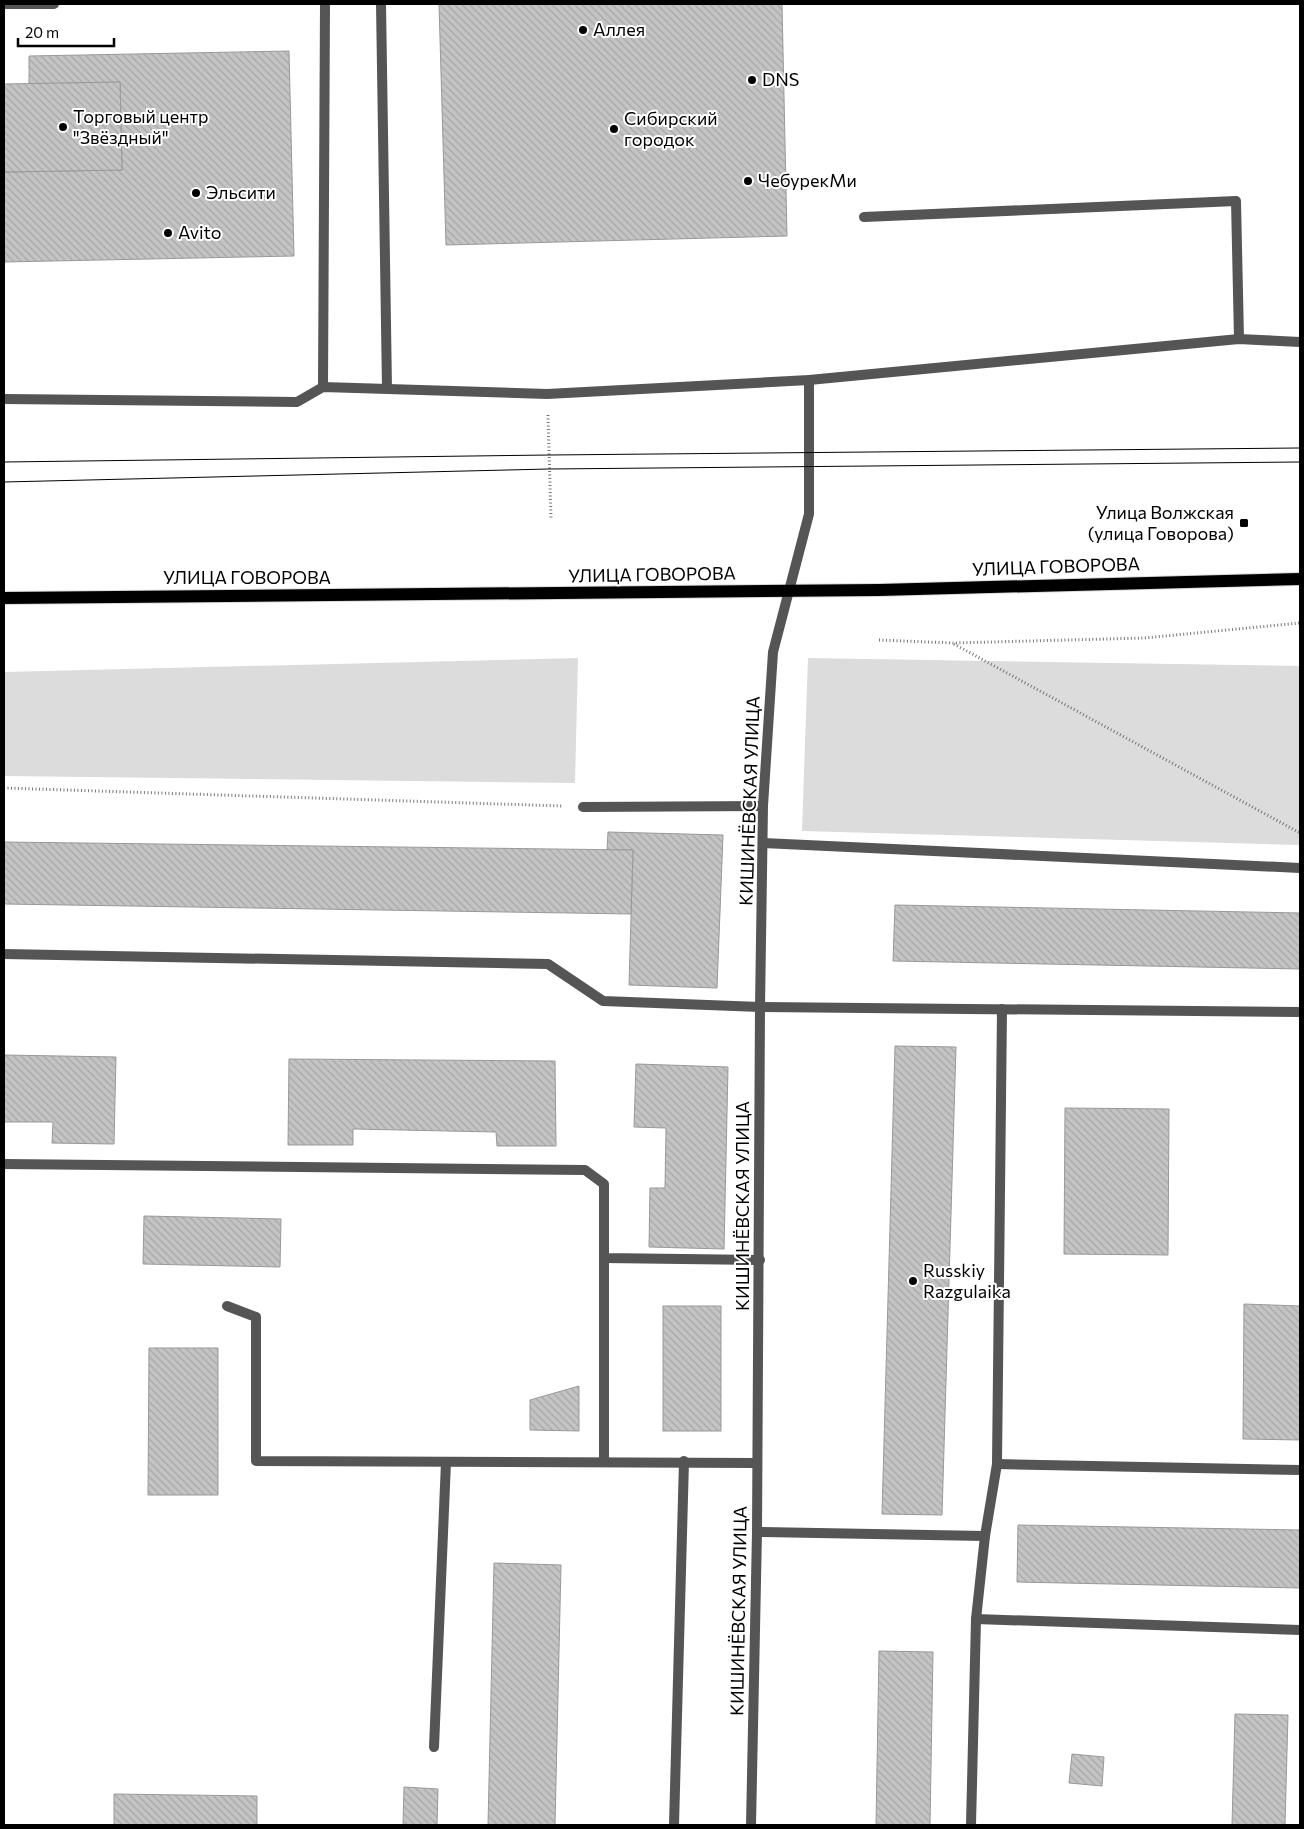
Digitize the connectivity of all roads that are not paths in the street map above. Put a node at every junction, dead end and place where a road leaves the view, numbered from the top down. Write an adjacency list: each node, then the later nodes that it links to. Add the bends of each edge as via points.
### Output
1 (4, 4): 2 (street)
2 (54, 4)
3 (325, 4): 9 (street)
4 (381, 4): 10 (street)
5 (864, 217): 6 (street, via 1236,202)
6 (1239, 340): 7 (street); 8 (street)
7 (1300, 342)
8 (809, 380): 10 (street, via 547,394); 13 (street, КИШИНЁВСКАЯ УЛИЦА, via 809,514)
9 (323, 387): 10 (street); 11 (street, via 297,402)
10 (388, 388)
11 (4, 399)
12 (1300, 579): 13 (main road, УЛИЦА ГОВОРОВА)
13 (789, 590): 14 (main road, УЛИЦА ГОВОРОВА); 15 (street, КИШИНЁВСКАЯ УЛИЦА, via 773,652)
14 (4, 598)
15 (763, 806): 16 (street); 17 (street, КИШИНЁВСКАЯ УЛИЦА)
16 (583, 807)
17 (763, 844): 18 (street); 20 (street, КИШИНЁВСКАЯ УЛИЦА)
18 (1300, 868)
19 (4, 954): 20 (street, via 548,964 603,1001)
20 (760, 1007): 21 (street); 25 (street, КИШИНЁВСКАЯ УЛИЦА)
21 (1002, 1009): 22 (street); 31 (street)
22 (1300, 1012)
23 (4, 1164): 24 (street, via 586,1170 604,1184)
24 (604, 1258): 25 (street); 29 (street)
25 (760, 1260): 30 (street, КИШИНЁВСКАЯ УЛИЦА)
26 (227, 1306): 28 (street, via 256,1317 256,1461)
27 (684, 1461): 29 (street); 30 (street); 38 (street)
28 (446, 1462): 29 (street); 37 (street)
29 (604, 1462)
30 (757, 1462): 33 (street, КИШИНЁВСКАЯ УЛИЦА)
31 (997, 1464): 32 (street); 34 (street)
32 (1300, 1470)
33 (757, 1532): 34 (street); 39 (street, КИШИНЁВСКАЯ УЛИЦА)
34 (985, 1536): 35 (street)
35 (976, 1619): 36 (street); 40 (street)
36 (1300, 1630)
37 (434, 1747)
38 (674, 1825)
39 (751, 1825)
40 (970, 1825)

